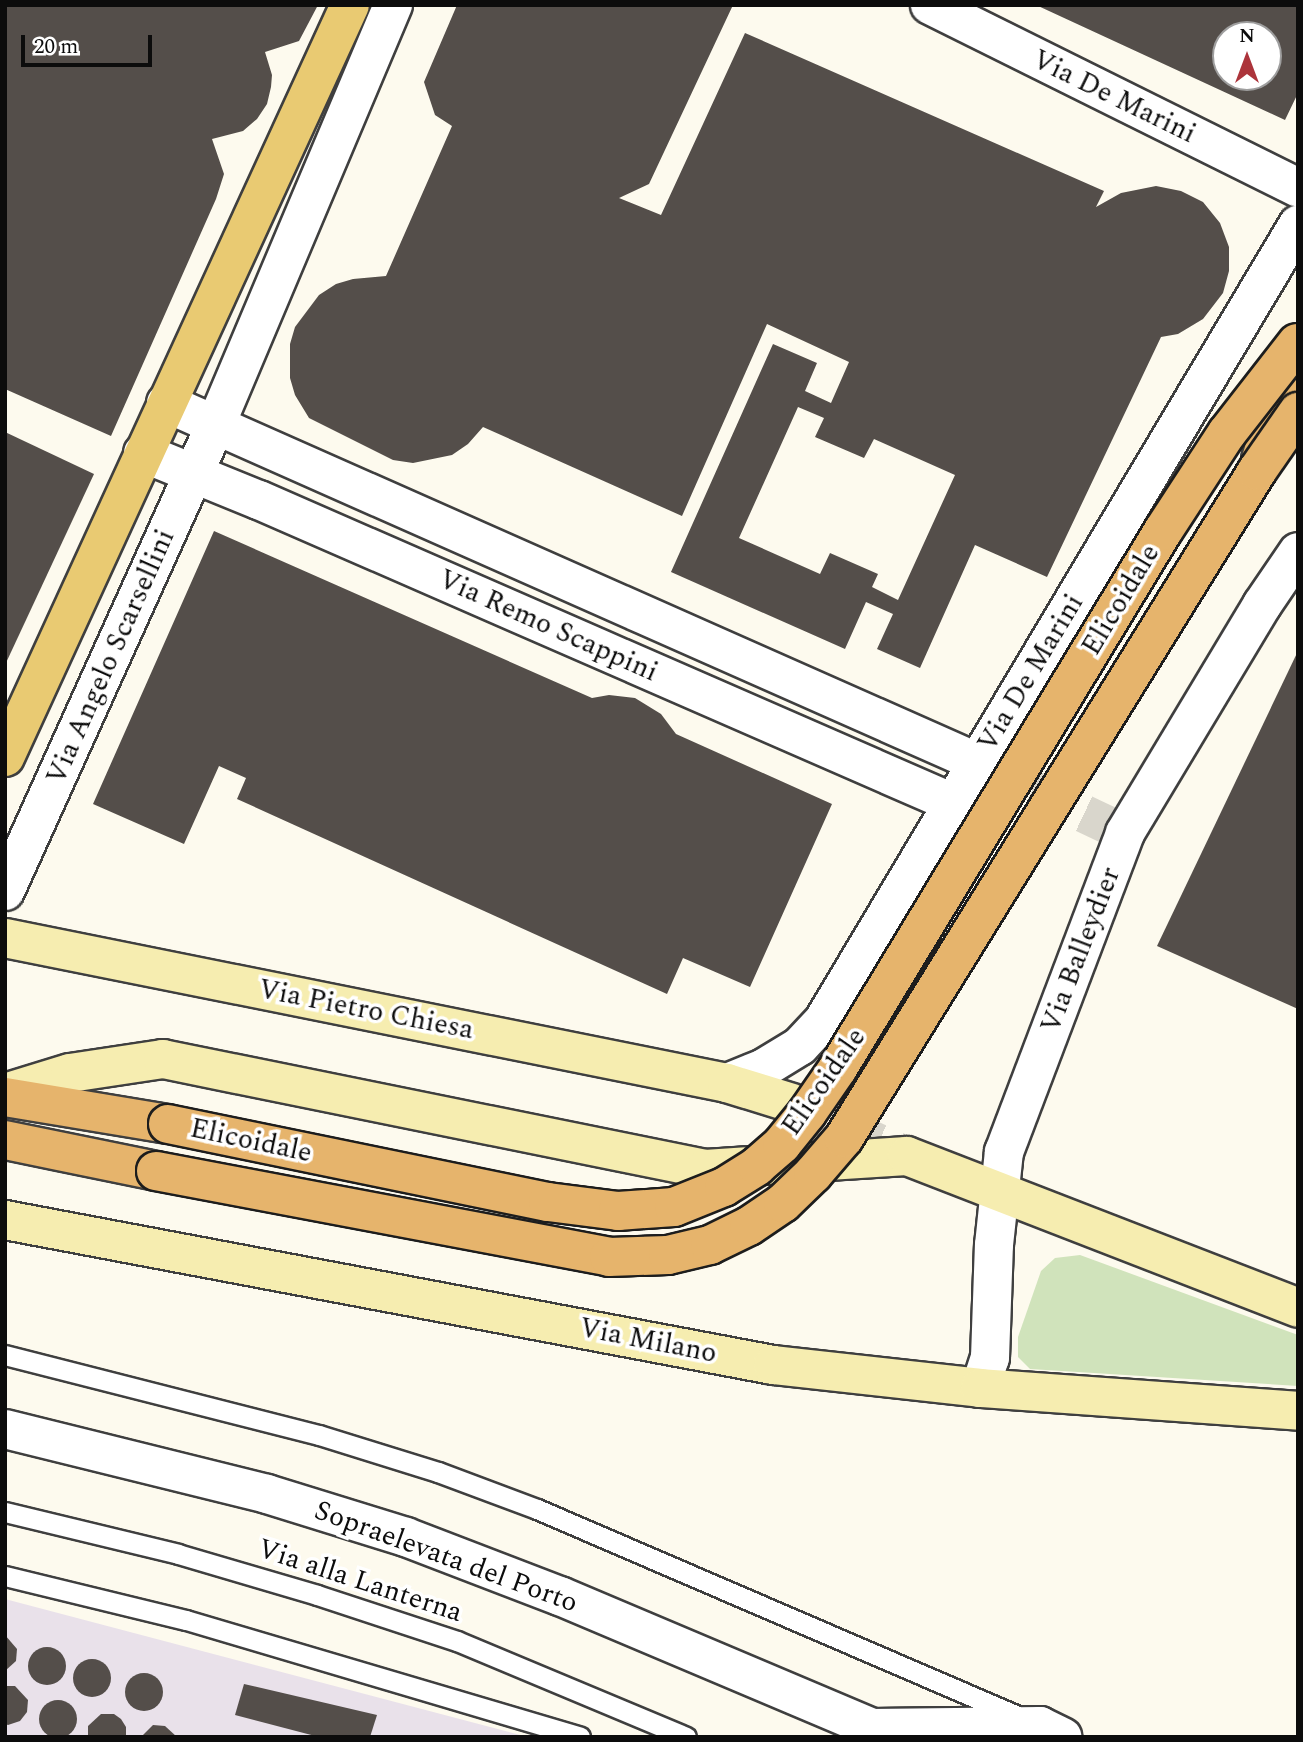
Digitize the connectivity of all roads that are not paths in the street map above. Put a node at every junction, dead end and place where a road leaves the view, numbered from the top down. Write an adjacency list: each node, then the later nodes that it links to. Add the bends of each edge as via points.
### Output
1 (350, 5): 7 (main road, Via Angelo Scarsellini)
2 (393, 5): 9 (street, Via Angelo Scarsellini)
3 (930, 5): 4 (street, Via De Marini)
4 (1298, 188)
5 (1298, 225): 16 (street, Via De Marini)
6 (1297, 342): 11 (highway, bridge); 20 (highway, Elicoidale, bridge, via 1227,433 1163,531 838,1068 799,1124 757,1166 724,1187 674,1207 618,1211 548,1202)
7 (166, 402): 9 (street); 10 (main road, Via Angelo Scarsellini)
8 (1298, 412): 11 (highway, Elicoidale, bridge)
9 (216, 424): 12 (street, Via Angelo Scarsellini); 15 (street, Via Remo Scappini)
10 (143, 453): 12 (street, Via Remo Scappini); 14 (main road, Via Angelo Scarsellini)
11 (1257, 471): 22 (highway, Elicoidale, bridge, via 844,1138 783,1203 749,1226 710,1245 668,1255 609,1257)
12 (194, 474): 16 (street, Via Remo Scappini); 17 (street, Via Angelo Scarsellini)
13 (1298, 552): 23 (street, Via Balleydier, via 1125,833 1004,1152)
14 (5, 757)
15 (976, 762)
16 (953, 803): 19 (street, Via De Marini, via 824,1020 800,1046)
17 (5, 891)
18 (5, 938): 19 (main road, Via Pietro Chiesa)
19 (727, 1083): 21 (main road)
20 (5, 1095): 23 (main road, via 70,1073 163,1059 705,1169 907,1156)
21 (792, 1103)
22 (5, 1140)
23 (1000, 1193): 25 (main road); 27 (street, Via Balleydier, via 990,1358)
24 (5, 1220): 27 (main road, Via Milano, via 773,1365)
25 (1298, 1307)
26 (5, 1355): 32 (lane, via 319,1435 438,1472 537,1508)
27 (980, 1388): 28 (main road, Via Milano)
28 (1298, 1411)
29 (5, 1429): 33 (street, Sopraelevata del Porto, via 267,1494 406,1537 572,1601)
30 (5, 1512): 35 (lane, Via alla Lanterna, via 178,1553 394,1620 457,1641)
31 (5, 1576): 34 (lane, via 186,1619)
32 (1051, 1731): 33 (street, Sopraelevata del Porto)
33 (877, 1732)
34 (580, 1737)
35 (686, 1737)

